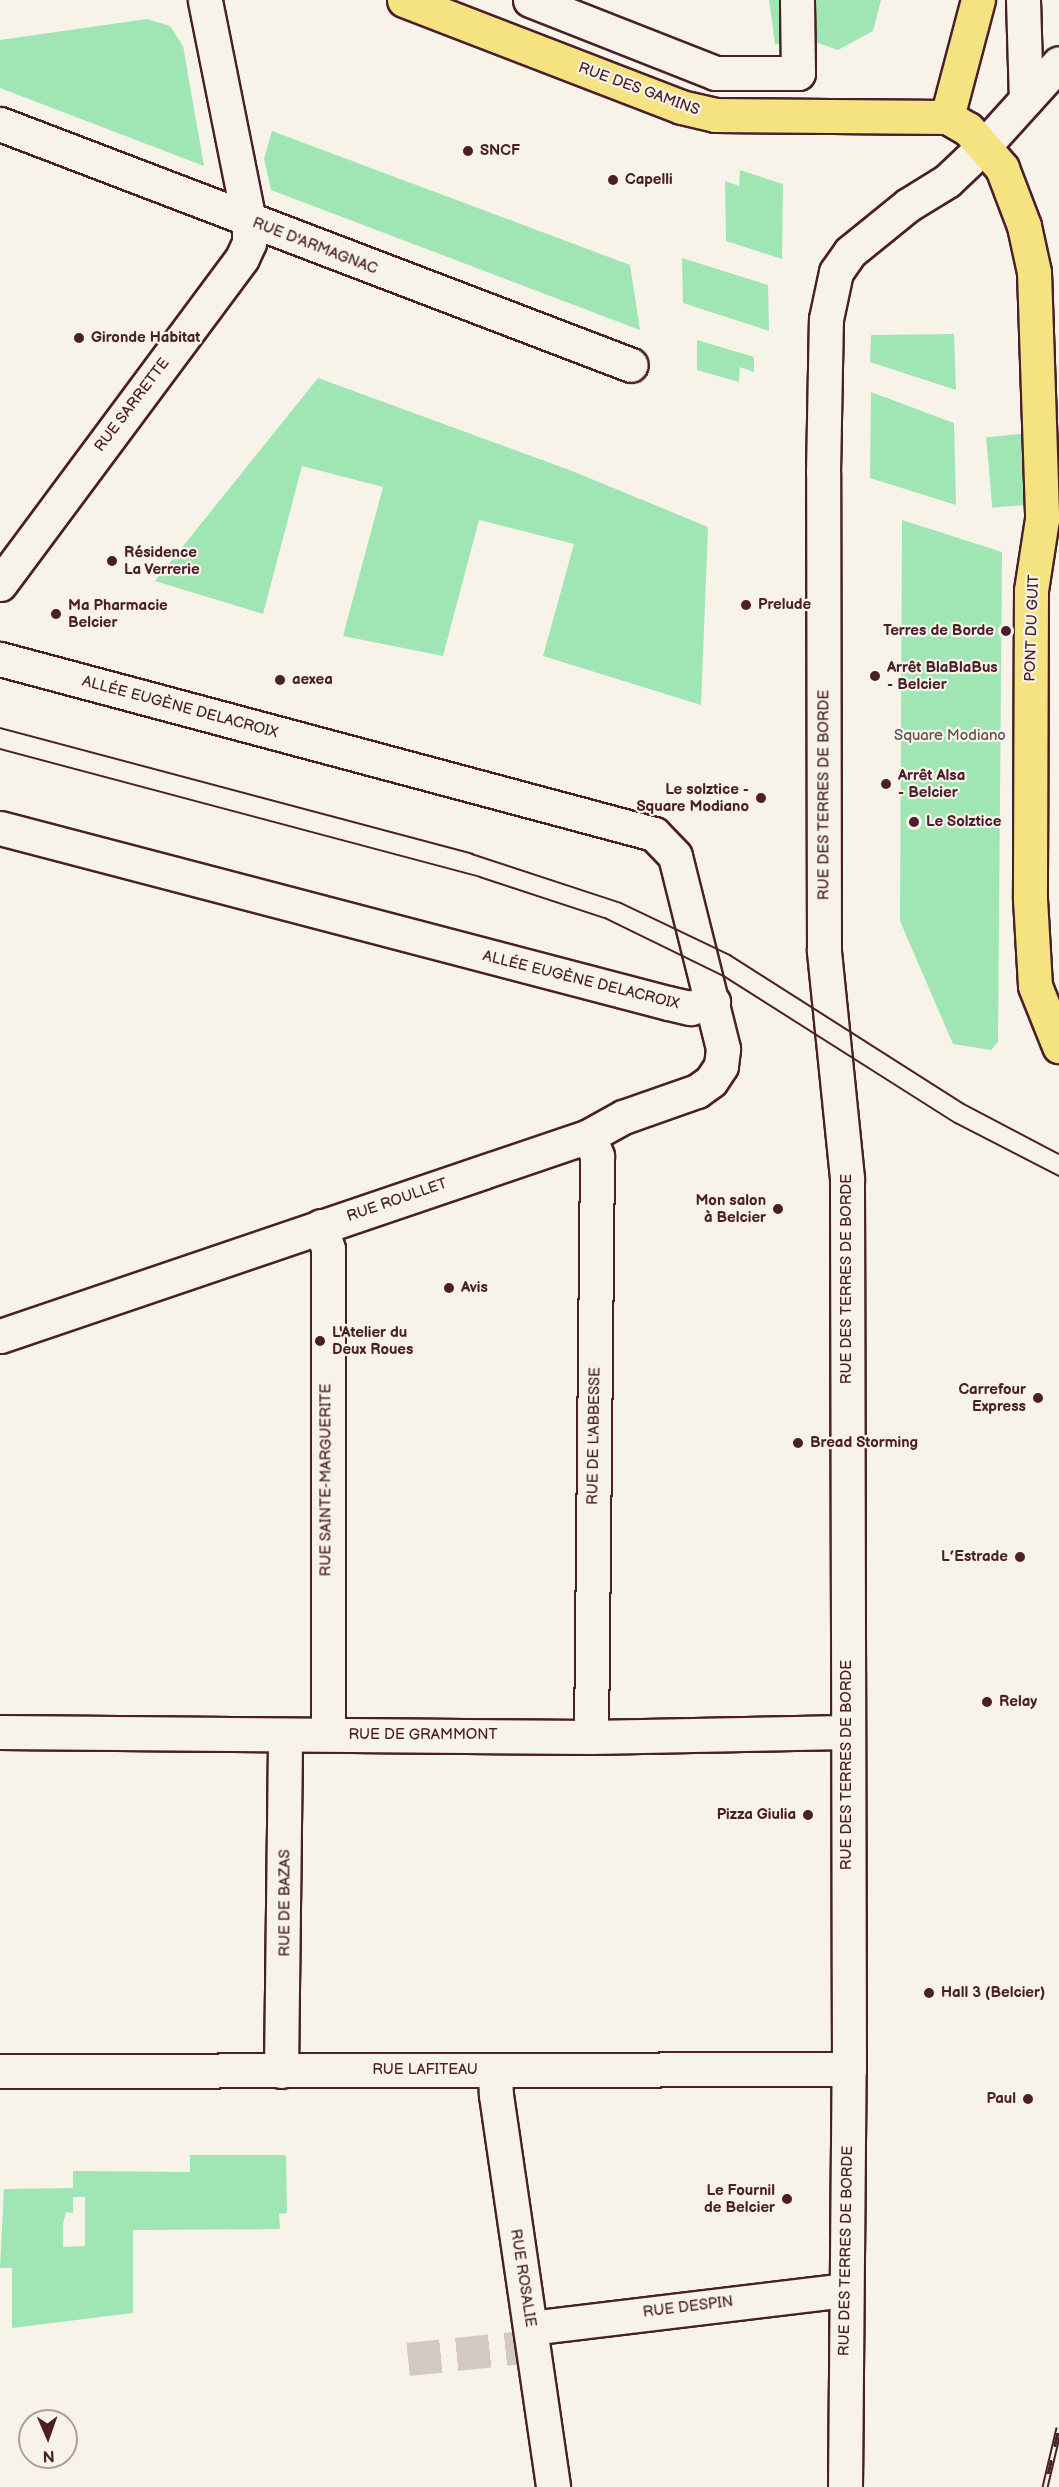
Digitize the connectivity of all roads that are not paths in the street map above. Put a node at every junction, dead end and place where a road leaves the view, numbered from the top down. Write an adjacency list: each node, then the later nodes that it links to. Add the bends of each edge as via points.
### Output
1 (205, 0): 15 (street, RUE SARRETTE)
2 (404, 0): 8 (main road, RUE DES GAMINS)
3 (525, 0): 8 (street)
4 (530, 0): 5 (street, via 715,74 798,73)
5 (797, 0)
6 (978, 0): 12 (main road)
7 (1023, 0): 11 (street)
8 (510, 40): 12 (main road, RUE DES GAMINS, via 681,107 715,115)
9 (1059, 63): 11 (street, RUE DES TERRES DE BORDE)
10 (1059, 97): 11 (street)
11 (1026, 99): 14 (street, RUE DES TERRES DE BORDE)
12 (947, 117): 14 (main road)
13 (0, 124): 15 (street, RUE D'ARMAGNAC)
14 (985, 145): 17 (main road, PONT DU GUIT, via 1011,187 1034,272); 27 (street, RUE DES TERRES DE BORDE, via 947,181 908,205 850,252 836,272 826,319 824,951 847,1178)
15 (249, 221): 16 (street, RUE D'ARMAGNAC); 18 (street, RUE SARRETTE, via 249,243 242,258)
16 (631, 365)
17 (1050, 438): 22 (main road, PONT DU GUIT, via 1031,590 1031,940 1035,986)
18 (0, 584)
19 (0, 659): 21 (street, ALLÉE EUGÈNE DELACROIX, via 654,834 675,856)
20 (0, 828): 21 (street, ALLÉE EUGÈNE DELACROIX, via 668,1003 690,1008)
21 (713, 1002): 23 (street, RUE ROULLET, via 723,1049 721,1066 711,1082 697,1091 623,1117)
22 (1059, 1046)
23 (589, 1136): 24 (street, RUE ROULLET); 30 (street, RUE DE L'ABBESSE, via 597,1156)
24 (321, 1226): 25 (street, RUE ROULLET); 28 (street, RUE SAINTE-MARGUERITE, via 328,1249)
25 (0, 1336)
26 (0, 1732): 29 (street, RUE DE GRAMMONT)
27 (846, 1732): 30 (street, RUE DE GRAMMONT); 31 (street, RUE DES TERRES DE BORDE)
28 (327, 1734): 29 (street, RUE DE GRAMMONT); 30 (street, RUE DE GRAMMONT)
29 (285, 1735): 34 (street, RUE DE BAZAS)
30 (591, 1737)
31 (849, 2069): 32 (street, RUE LAFITEAU); 35 (street, RUE DES TERRES DE BORDE)
32 (495, 2070): 34 (street, RUE LAFITEAU); 36 (street, RUE ROSALIE)
33 (0, 2071): 34 (street, RUE LAFITEAU)
34 (281, 2071)
35 (845, 2290): 36 (street, RUE DESPIN); 38 (street, RUE DES TERRES DE BORDE)
36 (531, 2328): 37 (street, RUE ROSALIE)
37 (553, 2487)
38 (845, 2487)

